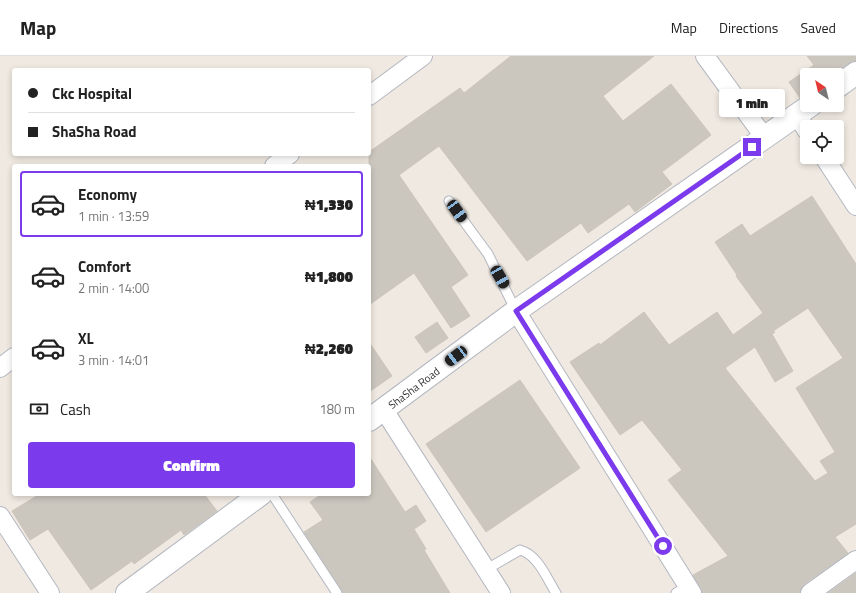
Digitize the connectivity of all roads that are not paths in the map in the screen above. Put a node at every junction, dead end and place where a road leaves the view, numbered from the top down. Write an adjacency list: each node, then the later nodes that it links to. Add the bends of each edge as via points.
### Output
1 (423, 56): 5 (street)
2 (705, 56): 7 (street)
3 (856, 73): 4 (street)
4 (844, 82)
5 (371, 95)
6 (805, 117): 7 (street, ShaSha Road)
7 (765, 138): 13 (street, ShaSha Road)
8 (287, 156): 9 (street)
9 (277, 164)
10 (829, 164): 12 (street)
11 (449, 201): 13 (lane, via 488,254)
12 (856, 206)
13 (516, 311): 16 (street, ShaSha Road); 22 (street)
14 (12, 359): 15 (street)
15 (0, 368)
16 (376, 415): 21 (street)
17 (258, 496): 24 (street)
18 (273, 496): 25 (lane)
19 (0, 516): 23 (street)
20 (856, 560): 28 (street)
21 (487, 569): 26 (street); 27 (lane, via 520,550 527,552 533,556)
22 (685, 591)
23 (50, 593)
24 (127, 593)
25 (338, 593)
26 (501, 593)
27 (556, 593)
28 (810, 593)

